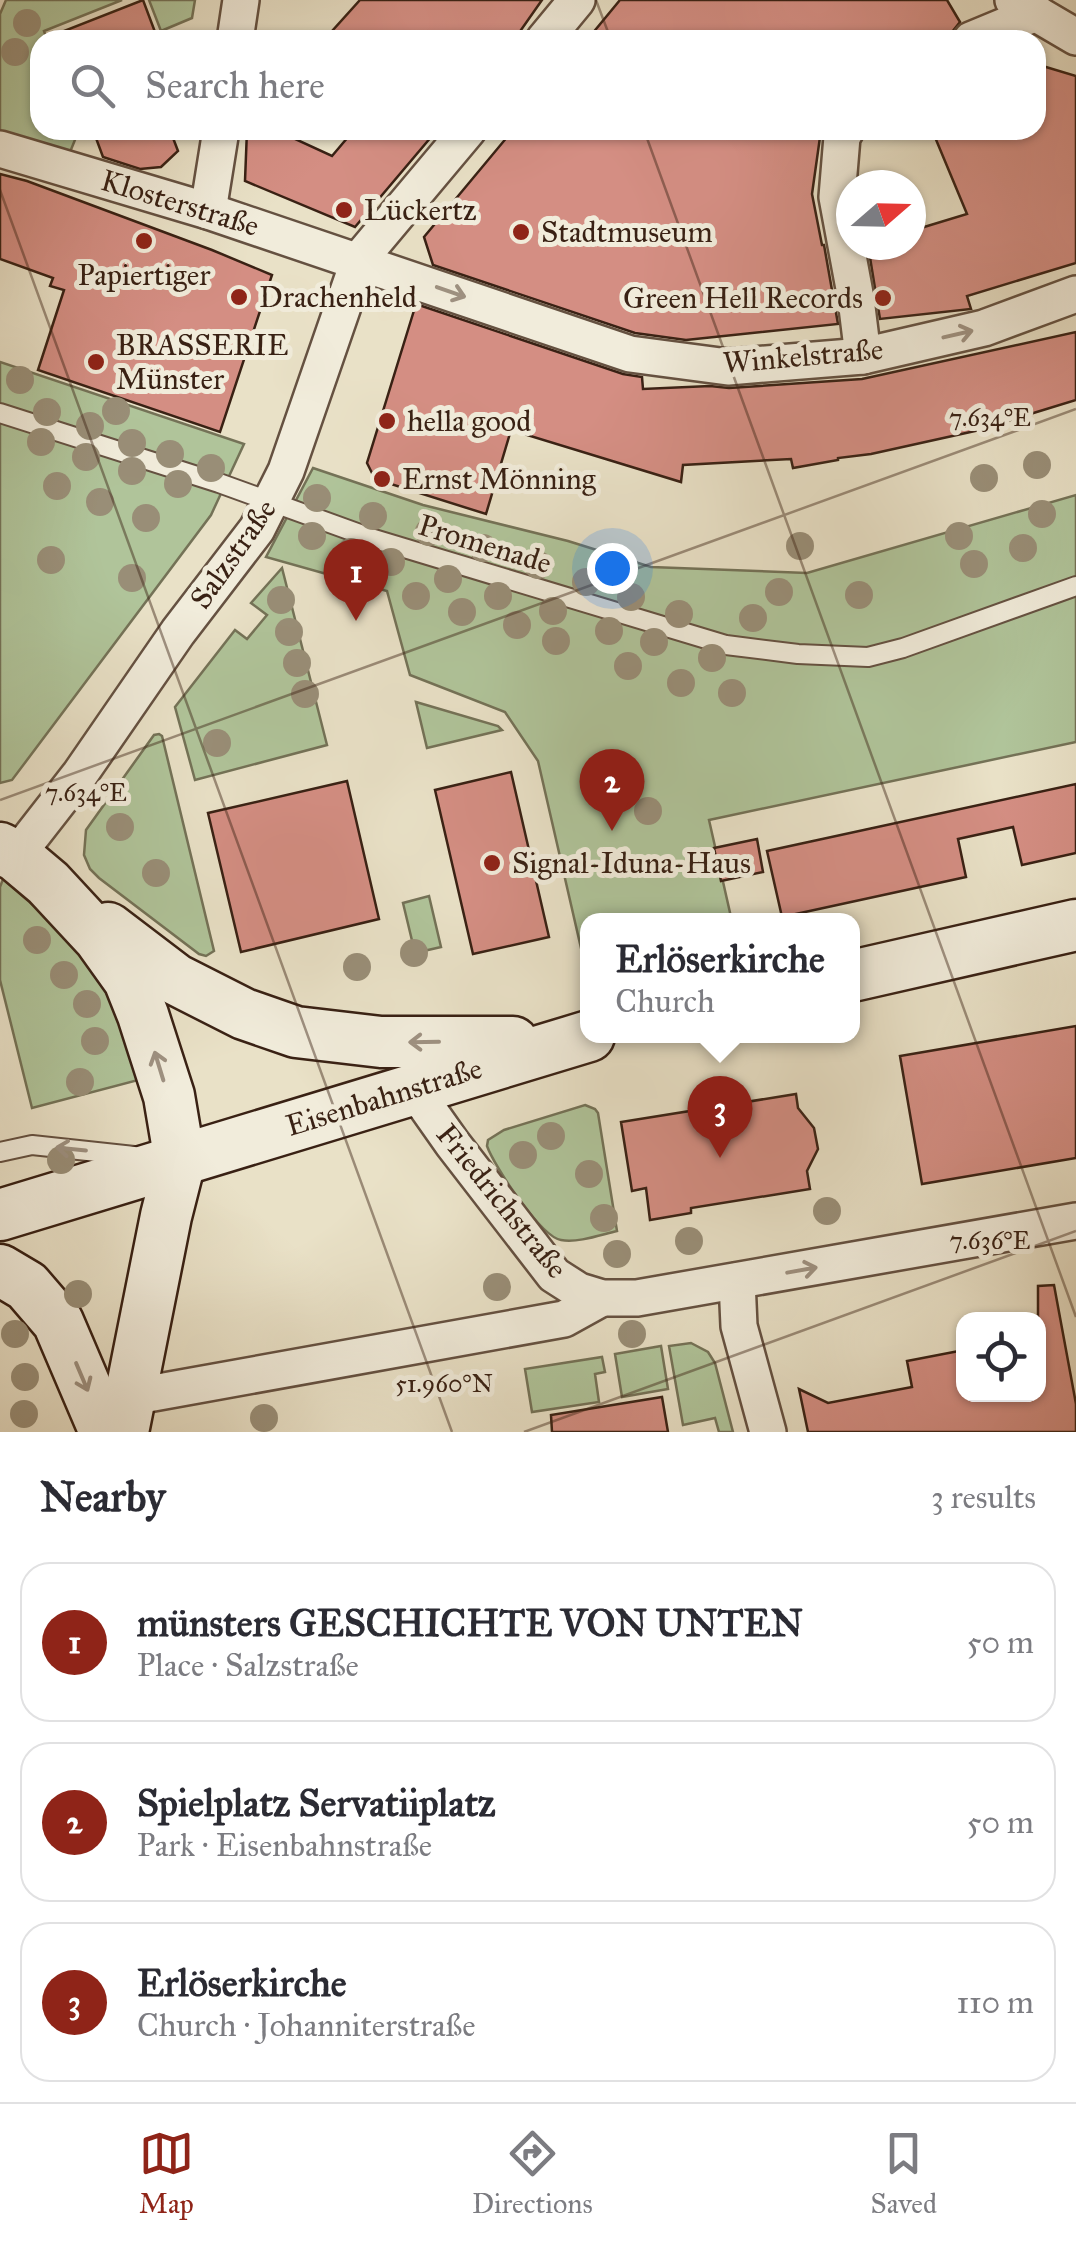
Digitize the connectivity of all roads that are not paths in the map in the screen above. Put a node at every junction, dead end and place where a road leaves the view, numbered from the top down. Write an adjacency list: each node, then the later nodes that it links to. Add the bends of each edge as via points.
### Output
1 (241, 0): 4 (street)
2 (577, 0): 5 (street)
3 (1024, 7): 6 (street); 7 (street)
4 (236, 30)
5 (552, 30)
6 (987, 30)
7 (1076, 37)
8 (219, 140): 12 (street)
9 (460, 140): 13 (street, Salzstraße)
10 (842, 140): 15 (street, via 837,198)
11 (0, 148): 12 (street, Klosterstraße)
12 (208, 211): 13 (street, Klosterstraße)
13 (358, 260): 15 (street, Winkelstraße, one-way to 15, via 630,354 728,367); 17 (street, Salzstraße)
14 (1076, 294): 15 (street, Winkelstraße, one-way to 14, via 984,328)
15 (862, 356)
16 (0, 412): 17 (lane, Promenade)
17 (272, 502): 18 (lane, Promenade, via 664,628 798,654 868,657); 19 (street, Salzstraße)
18 (1076, 586)
19 (21, 862): 22 (main road, one-way to 19, via 382,1042 296,1032 175,979); 25 (main road, one-way to 19, via 168,1096 128,980 99,938)
20 (1076, 925): 21 (main road)
21 (860, 974)
22 (572, 1040): 23 (main road, Eisenbahnstraße)
23 (414, 1089): 25 (main road, Eisenbahnstraße); 30 (street, Friedrichstraße, via 554,1275)
24 (0, 1152): 25 (lane, one-way to 24, via 32,1146)
25 (180, 1161): 26 (main road, Eisenbahnstraße); 31 (main road)
26 (0, 1216)
27 (1076, 1222): 29 (street, Friedrichstraße, one-way to 27)
28 (0, 1270): 31 (main road, one-way to 31, via 27,1286 58,1322)
29 (737, 1282): 30 (street, Friedrichstraße); 32 (street, via 738,1326)
30 (602, 1298): 31 (street, Friedrichstraße, via 564,1319)
31 (120, 1420)
32 (768, 1432)

